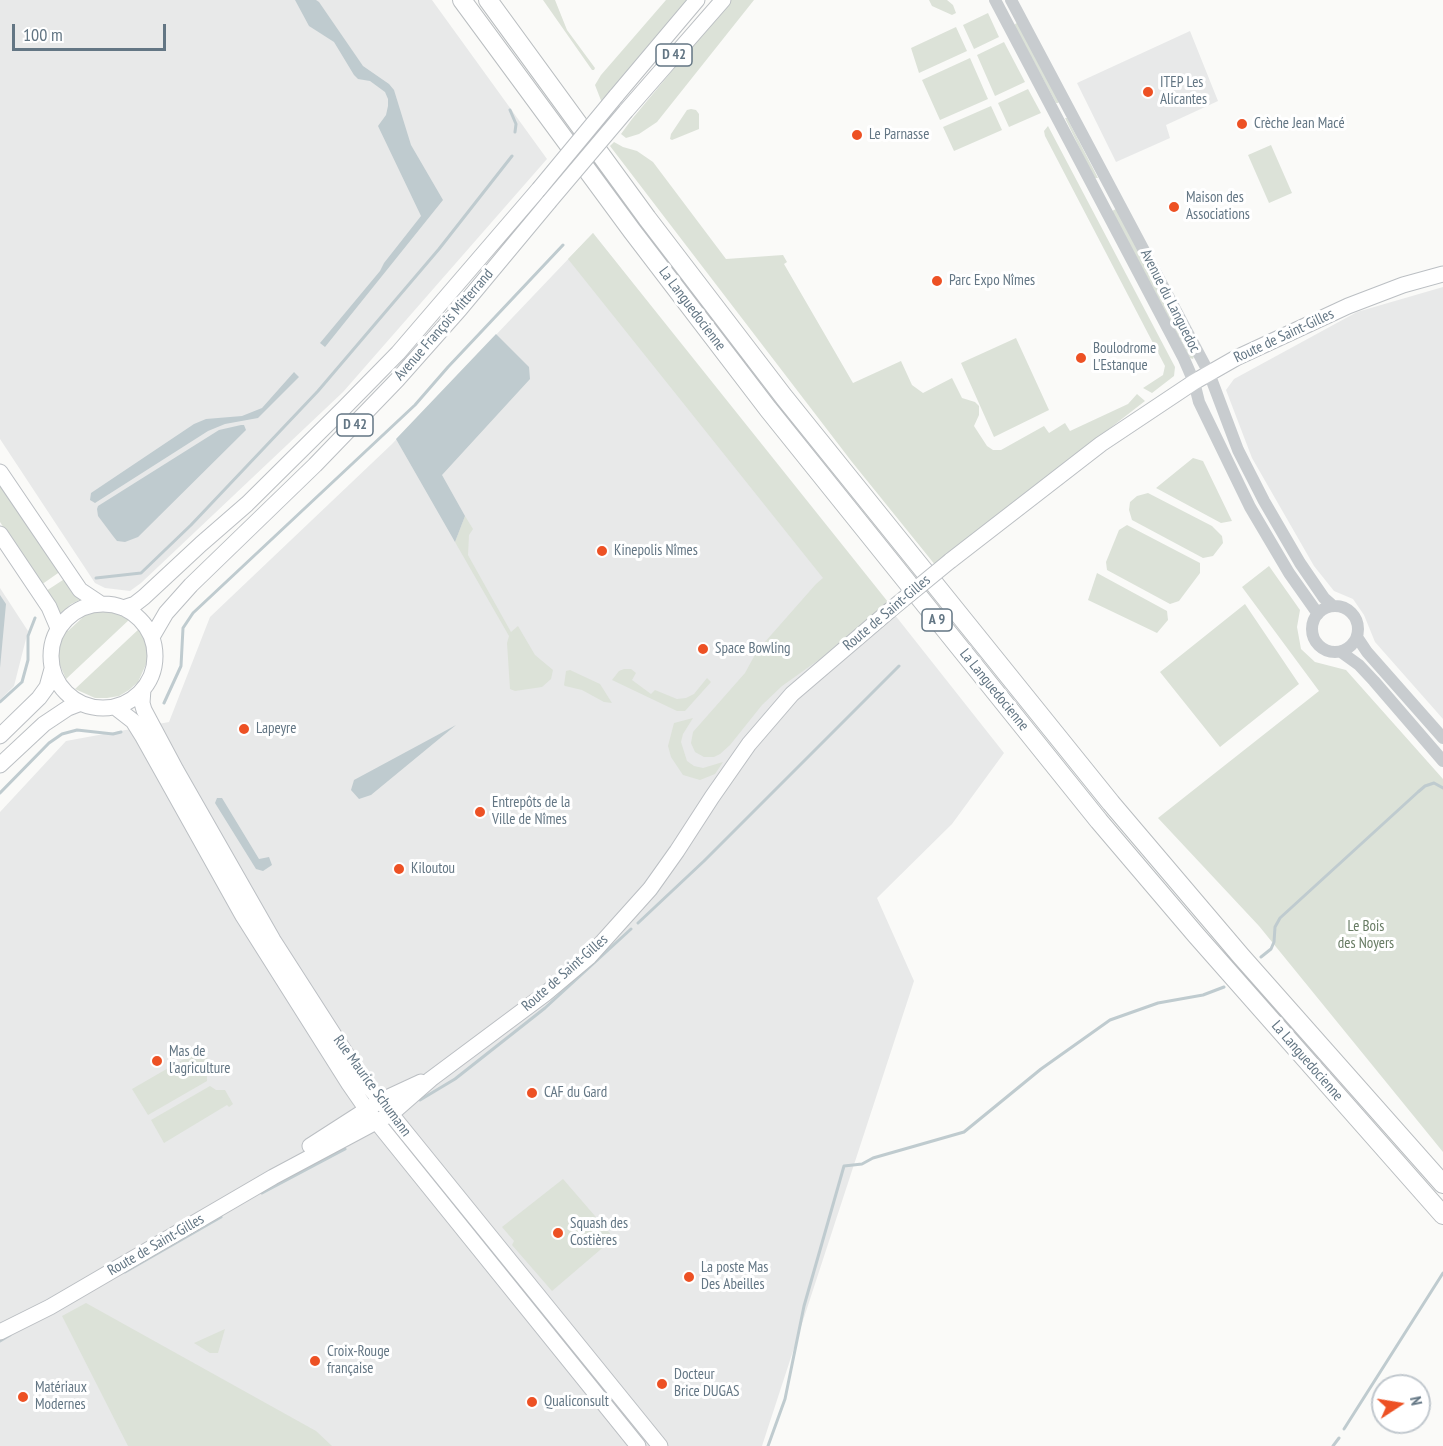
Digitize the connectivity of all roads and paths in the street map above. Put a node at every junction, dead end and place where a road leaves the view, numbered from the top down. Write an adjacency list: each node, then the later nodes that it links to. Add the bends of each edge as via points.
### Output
1 (462, 0): 34 (highway, La Languedocienne / A 9, via 768,410 1099,821)
2 (488, 0): 33 (highway, La Languedocienne / A 9, via 647,218 777,387 1082,766 1241,956)
3 (696, 0): 14 (main road, Avenue François Mitterrand / D 42, bridge, via 398,353 247,504 144,597)
4 (723, 0): 17 (main road, Avenue François Mitterrand / D 42, bridge, via 397,380 191,585 166,613)
5 (995, 0): 9 (street, Avenue du Languedoc)
6 (1011, 0): 8 (street, Avenue du Languedoc)
7 (1443, 274): 8 (main road, Route de Saint-Gilles, via 1348,306)
8 (1209, 373): 9 (main road, Route de Saint-Gilles); 13 (street, Avenue du Languedoc, via 1238,450 1264,501 1300,563)
9 (1194, 382): 15 (street, Avenue du Languedoc, via 1199,402 1250,507); 28 (main road, Route de Saint-Gilles, bridge, via 1101,444 950,561 792,694 749,744 650,889 589,957)
10 (0, 472): 12 (main road, via 80,590)
11 (0, 534): 16 (main road, via 49,607)
12 (101, 603): 14 (main road); 16 (main road, via 73,613)
13 (1333, 606): 15 (street); 18 (street, via 1354,616)
14 (123, 608): 17 (main road, via 142,621)
15 (1318, 614): 19 (street, via 1312,627 1316,641 1327,651)
16 (58, 628): 20 (main road, via 51,652)
17 (152, 637): 21 (main road, via 153,670)
18 (1357, 637): 19 (street); 25 (street)
19 (1341, 652): 26 (street, via 1359,665)
20 (52, 669): 22 (main road, via 62,689); 24 (main road, via 39,698)
21 (144, 689): 23 (main road); 29 (main road, Rue Maurice Schumann, via 142,704 150,724 215,839 273,940)
22 (81, 704): 23 (main road); 27 (main road, via 44,724)
23 (115, 707): 30 (main road, Rue Maurice Schumann, via 133,721 243,916)
24 (0, 736)
25 (1443, 738)
26 (1443, 761)
27 (0, 765)
28 (431, 1079): 29 (main road, Route de Saint-Gilles); 31 (main road, Route de Saint-Gilles)
29 (380, 1101): 30 (main road, Route de Saint-Gilles); 31 (main road, Rue Maurice Schumann)
30 (367, 1110): 32 (main road, Rue Maurice Schumann); 35 (main road, Route de Saint-Gilles, via 270,1170)
31 (391, 1114): 32 (main road, Route de Saint-Gilles); 38 (main road, Rue Maurice Schumann)
32 (378, 1122): 36 (main road, Route de Saint-Gilles); 37 (main road, Rue Maurice Schumann)
33 (1443, 1184)
34 (1443, 1215)
35 (0, 1323)
36 (0, 1332)
37 (638, 1446)
38 (660, 1446)

